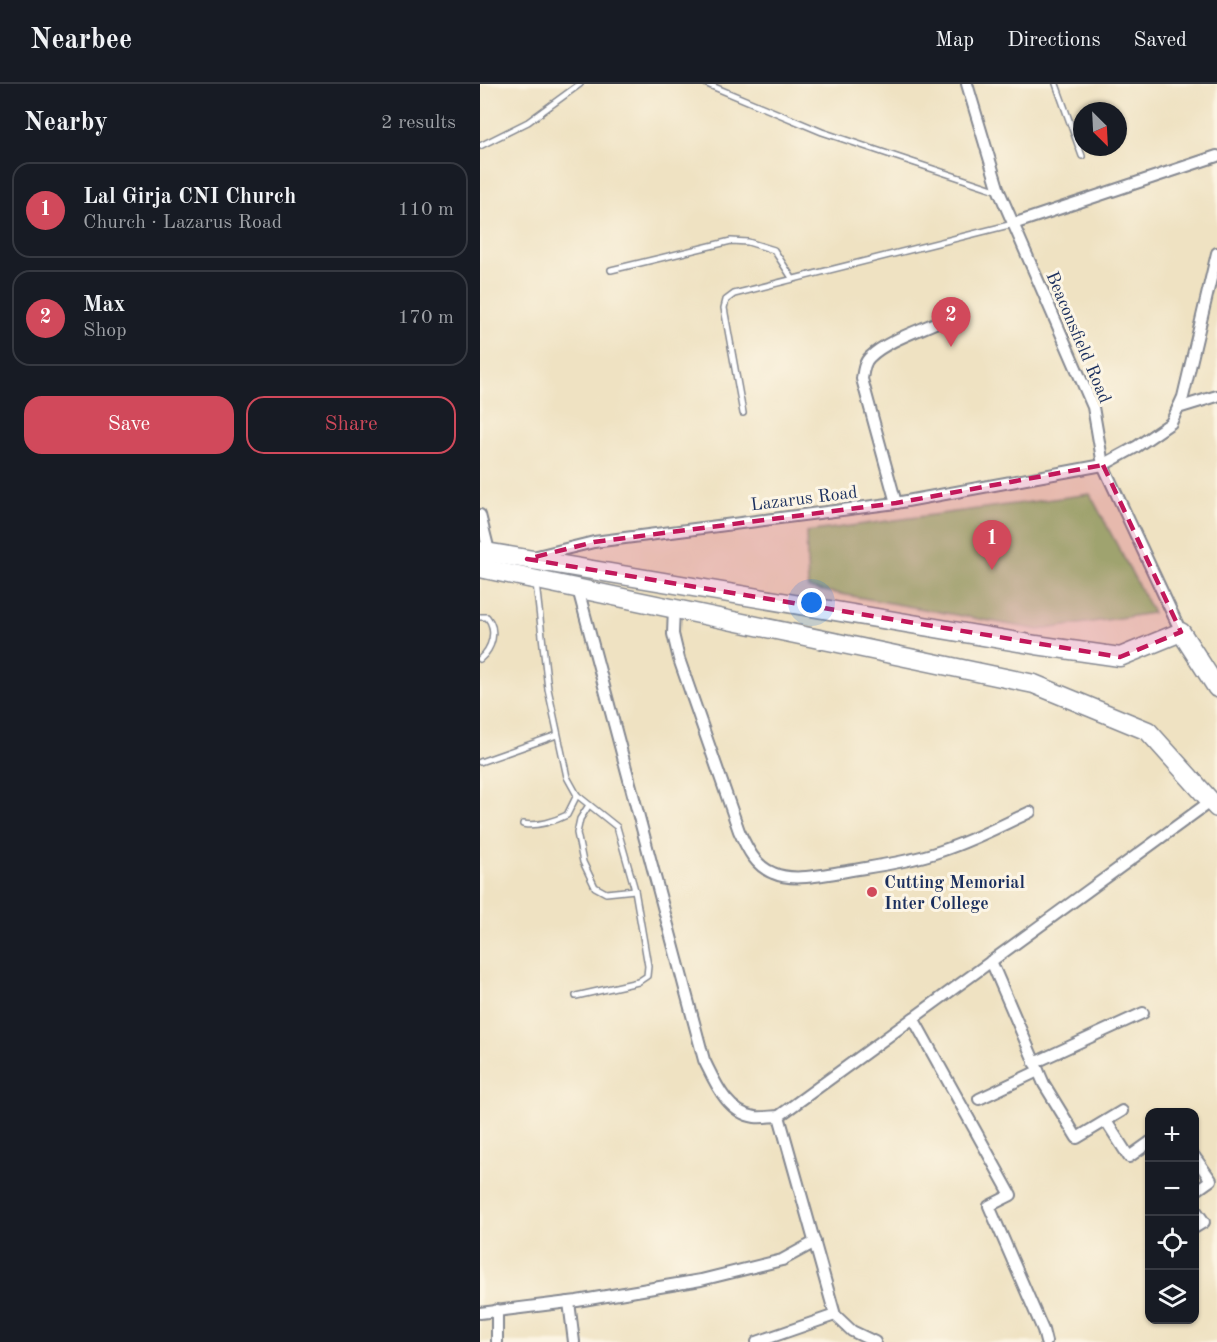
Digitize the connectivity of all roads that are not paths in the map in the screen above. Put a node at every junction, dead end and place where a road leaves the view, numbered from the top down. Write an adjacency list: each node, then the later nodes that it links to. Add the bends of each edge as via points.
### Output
1 (580, 84): 6 (lane, via 528,122)
2 (707, 84): 8 (lane, via 822,132)
3 (967, 84): 8 (street, Beaconsfield Road)
4 (1056, 84): 5 (lane)
5 (1073, 129)
6 (480, 146)
7 (1217, 156): 9 (street)
8 (999, 191): 9 (street, Beaconsfield Road)
9 (1013, 224): 12 (lane); 17 (street, Beaconsfield Road, via 1093,407)
10 (1217, 252): 15 (street)
11 (611, 270): 12 (lane, via 731,241 774,250)
12 (792, 278): 16 (lane, via 734,294 726,300 724,308)
13 (946, 318): 18 (street, via 889,345 868,358 865,366 862,379)
14 (1217, 396): 15 (street)
15 (1178, 408): 17 (street, Lazarus Road, via 1171,423)
16 (743, 413)
17 (1103, 465): 18 (street, Lazarus Road); 26 (street, Beaconsfield Road)
18 (896, 503): 20 (street, Lazarus Road, via 594,542)
19 (480, 515): 21 (street)
20 (527, 559): 21 (main road); 22 (street); 26 (main road, via 1120,657)
21 (486, 561): 22 (main road)
22 (530, 579): 23 (main road); 29 (lane)
23 (578, 588): 24 (main road); 44 (street, via 704,1060 718,1090 735,1109 755,1117)
24 (674, 608): 32 (main road, via 1034,684 1148,731); 34 (street, via 679,659 739,831 759,865 773,874 813,877 939,852)
25 (480, 616): 27 (lane, via 491,621 493,640)
26 (1180, 632): 28 (main road)
27 (480, 659)
28 (1217, 688)
29 (556, 735): 30 (lane); 31 (lane, via 567,777)
30 (480, 762)
31 (577, 795): 33 (lane); 35 (lane, via 567,815)
32 (1214, 804): 37 (street)
33 (589, 805): 36 (lane, via 617,827); 36 (lane, via 577,833 583,862 595,887 616,893)
34 (1030, 812)
35 (523, 824)
36 (635, 890): 38 (lane, via 647,976 638,982)
37 (991, 961): 40 (street); 41 (street)
38 (576, 996)
39 (1143, 1013): 41 (street)
40 (913, 1018): 44 (street); 58 (street, via 1011,1195 989,1206)
41 (1036, 1067): 42 (street); 45 (street, via 1077,1138)
42 (979, 1099)
43 (1122, 1110): 45 (street)
44 (779, 1116): 49 (street)
45 (1106, 1121): 46 (street, via 1129,1157)
46 (1145, 1145)
47 (1199, 1163): 48 (street, via 1211,1180)
48 (1199, 1188)
49 (815, 1242): 50 (street, via 782,1260 748,1270); 53 (street)
50 (569, 1302): 51 (street); 55 (street)
51 (497, 1310): 52 (street); 54 (street)
52 (480, 1312)
53 (835, 1315): 56 (street); 57 (street, via 852,1331)
54 (497, 1342)
55 (574, 1342)
56 (757, 1342)
57 (875, 1342)
58 (1046, 1342)

